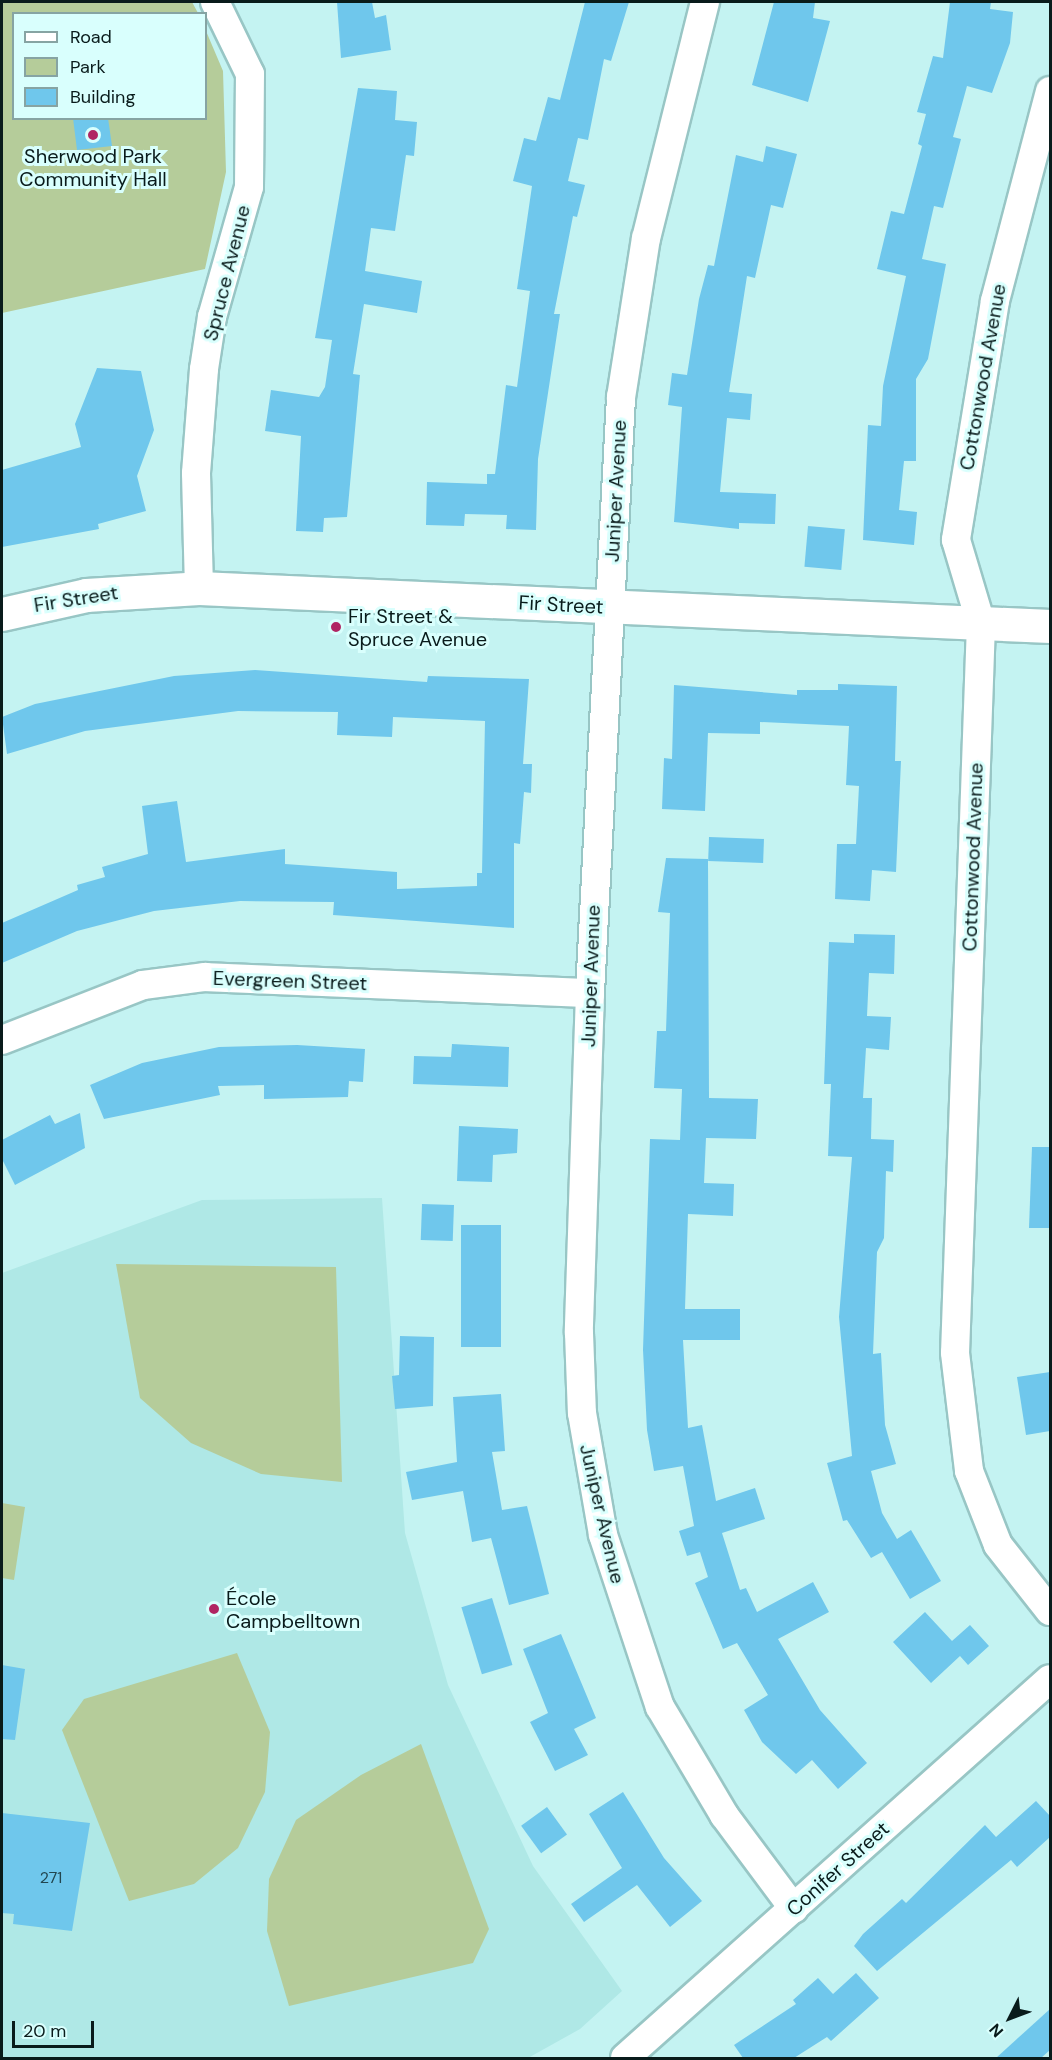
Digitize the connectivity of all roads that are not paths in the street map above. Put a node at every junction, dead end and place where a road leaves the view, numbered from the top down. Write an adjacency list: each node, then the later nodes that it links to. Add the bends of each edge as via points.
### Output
1 (215, 2): 4 (street, Spruce Avenue, via 250,74 249,187 212,316 204,369 196,473)
2 (705, 2): 5 (street, Juniper Avenue, via 646,238 621,397)
3 (1050, 92): 7 (street, Cottonwood Avenue, via 995,302 956,540)
4 (199, 588): 5 (street, Fir Street); 6 (street, Fir Street, via 86,595)
5 (609, 607): 7 (street, Fir Street); 9 (street, Juniper Avenue)
6 (2, 614)
7 (981, 624): 8 (street, Fir Street); 11 (street, Cottonwood Avenue, via 955,1353 959,1413 969,1471 998,1545)
8 (1050, 626)
9 (590, 993): 10 (street, Evergreen Street, via 205,977 143,985); 13 (street, Juniper Avenue, via 579,1333 582,1413 603,1535 660,1707 724,1815)
10 (2, 1040)
11 (1050, 1611)
12 (1050, 1679): 13 (street, Conifer Street)
13 (794, 1909): 14 (street, Conifer Street)
14 (625, 2058)

